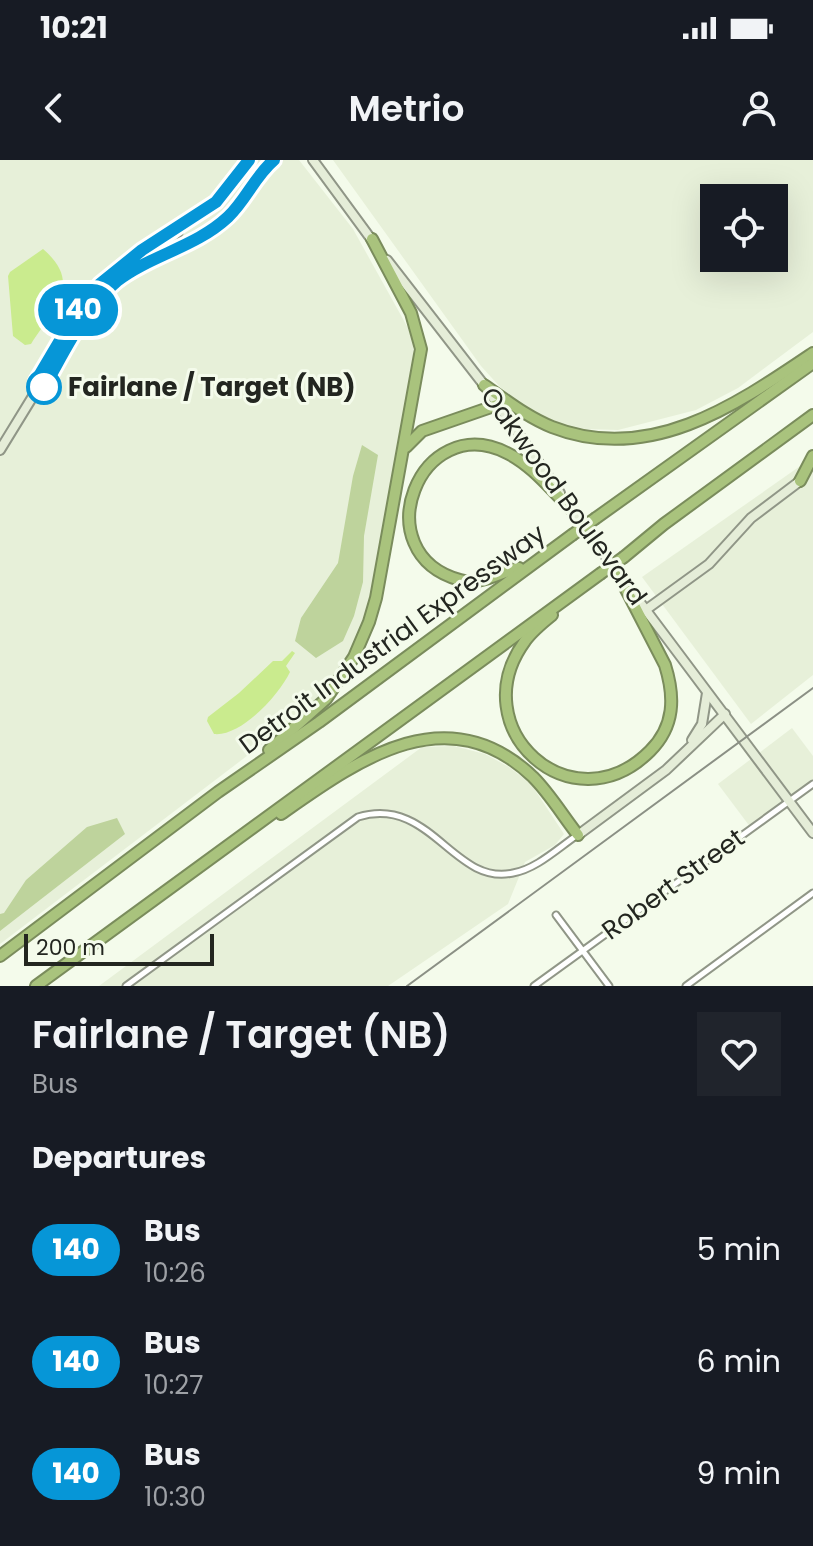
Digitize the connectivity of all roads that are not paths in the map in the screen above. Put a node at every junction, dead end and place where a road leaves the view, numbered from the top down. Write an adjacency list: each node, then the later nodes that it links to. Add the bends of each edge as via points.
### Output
1 (249, 160): 4 (main road)
2 (274, 160): 6 (main road, via 237,208)
3 (313, 160): 7 (main road, Oakwood Boulevard)
4 (237, 174): 5 (main road); 6 (main road, via 244,184 242,194)
5 (204, 212): 8 (main road, via 170,238); 12 (main road, via 142,250 86,299 36,381)
6 (212, 229): 8 (main road)
7 (372, 239): 11 (main road, Oakwood Boulevard); 16 (highway, via 420,340)
8 (176, 250): 12 (main road, via 136,269 104,293 44,387)
9 (813, 353): 11 (highway, via 744,400 710,416 667,431 621,438 551,426)
10 (813, 363): 21 (highway, Detroit Industrial Expressway, bridge)
11 (484, 385): 13 (main road, Oakwood Boulevard)
12 (38, 388): 15 (main road)
13 (497, 405): 16 (highway, via 422,431); 20 (main road, Oakwood Boulevard)
14 (813, 415): 23 (highway, bridge)
15 (0, 450)
16 (403, 453): 29 (highway, via 376,598 354,657 312,714)
17 (813, 456): 19 (highway)
18 (813, 471): 19 (street)
19 (800, 481): 24 (main road, via 751,518 709,564)
20 (572, 510): 21 (highway, via 521,461 490,447 454,449 423,472 412,492 408,517 416,545 431,565 469,582); 22 (main road, Oakwood Boulevard)
21 (525, 568): 29 (highway, Detroit Industrial Expressway)
22 (617, 572): 23 (highway, via 665,665 672,712 646,755 631,767 595,778 573,778 537,763 507,713 508,675 515,657 532,632); 24 (main road, Oakwood Boulevard)
23 (577, 590): 33 (highway)
24 (647, 609): 25 (main road, Oakwood Boulevard)
25 (707, 692): 26 (main road, Oakwood Boulevard); 27 (main road, via 702,724)
26 (725, 714): 27 (main road); 30 (main road, Oakwood Boulevard)
27 (678, 757): 32 (main road)
28 (813, 784): 30 (street, Robert Street)
29 (218, 792): 37 (highway, Detroit Industrial Expressway)
30 (790, 801): 31 (main road, Oakwood Boulevard); 36 (street, Robert Street)
31 (813, 833)
32 (578, 835): 33 (highway, via 543,789 510,760 475,744 432,739 400,744 370,757); 39 (street, via 525,869 498,874 473,866 403,816 358,817)
33 (215, 855): 38 (highway)
34 (813, 893): 42 (street)
35 (556, 915): 36 (street)
36 (583, 950): 40 (street, Robert Street); 41 (street)
37 (0, 956)
38 (36, 986)
39 (126, 986)
40 (534, 986)
41 (609, 986)
42 (686, 986)

